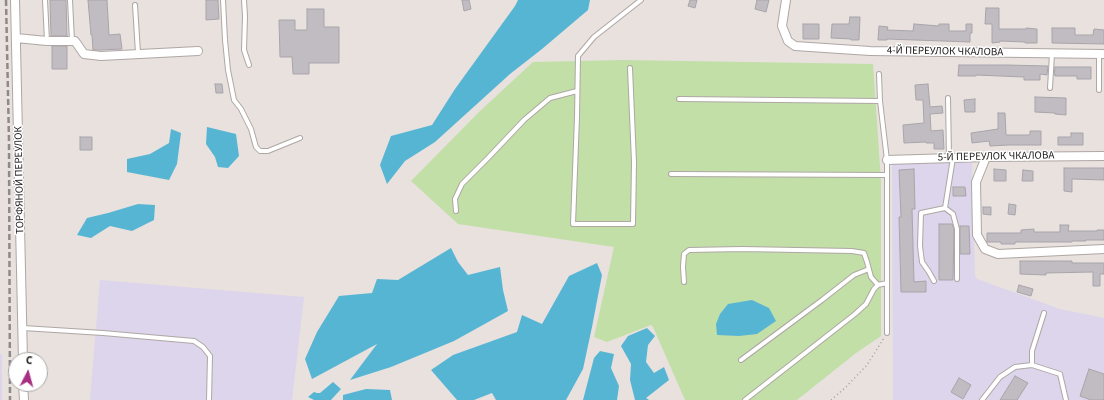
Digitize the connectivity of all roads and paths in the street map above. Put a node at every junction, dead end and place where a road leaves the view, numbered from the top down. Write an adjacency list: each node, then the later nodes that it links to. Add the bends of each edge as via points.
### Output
1 (15, 0): 9 (street, ТОРФЯНОЙ ПЕРЕУЛОК)
2 (46, 0): 10 (lane)
3 (70, 0): 11 (lane)
4 (222, 0): 25 (lane, via 228,70 234,100 251,128 256,147 260,151 268,151)
5 (244, 0): 16 (lane, via 244,50)
6 (641, 0): 21 (lane, via 594,37 578,56)
7 (786, 0): 14 (street, 4-Й ПЕРЕУЛОК ЧКАЛОВА, via 782,26 788,41 795,46 870,51)
8 (135, 5): 13 (lane)
9 (16, 38): 10 (street); 42 (street, ТОРФЯНОЙ ПЕРЕУЛОК)
10 (47, 41): 11 (street)
11 (72, 41): 13 (street, via 75,41 84,54)
12 (198, 51): 13 (street)
13 (138, 54)
14 (1052, 54): 15 (street, 4-Й ПЕРЕУЛОК ЧКАЛОВА); 19 (lane)
15 (1102, 54): 20 (lane)
16 (248, 65)
17 (630, 68): 21 (lane, via 634,162 633,224 573,224)
18 (879, 74): 24 (lane)
19 (1050, 88)
20 (1099, 90)
21 (577, 91): 33 (lane, via 550,98 524,120 462,184 455,199)
22 (948, 98): 28 (lane)
23 (679, 99): 24 (lane)
24 (880, 101): 29 (lane)
25 (300, 138)
26 (1104, 156): 27 (street, 5-Й ПЕРЕУЛОК ЧКАЛОВА)
27 (986, 157): 28 (street, 5-Й ПЕРЕУЛОК ЧКАЛОВА); 34 (street, via 976,182 977,236 984,249 998,254)
28 (951, 158): 29 (street, 5-Й ПЕРЕУЛОК ЧКАЛОВА); 32 (lane)
29 (887, 160): 31 (lane)
30 (671, 174): 31 (lane)
31 (887, 175): 39 (lane)
32 (945, 208): 36 (lane, via 953,214 956,229); 37 (lane, via 921,213 922,262)
33 (456, 211)
34 (1104, 249)
35 (869, 269): 38 (lane, via 864,253 852,250 689,250 684,254); 40 (lane, via 871,277); 45 (lane, via 854,275)
36 (957, 279)
37 (934, 281)
38 (684, 282)
39 (887, 283): 40 (lane); 43 (lane)
40 (878, 285): 48 (lane, via 861,309)
41 (1044, 313): 46 (lane, via 1032,351)
42 (23, 328): 44 (street, ТОРФЯНОЙ ПЕРЕУЛОК); 47 (lane, via 194,341 210,356)
43 (887, 333): 49 (path, via 867,365)
44 (23, 352)
45 (741, 360)
46 (1032, 365): 50 (lane, via 1015,367 1000,377); 51 (lane, via 1060,374)
47 (209, 400)
48 (745, 400)
49 (831, 400)
50 (982, 400)
51 (1066, 400)

